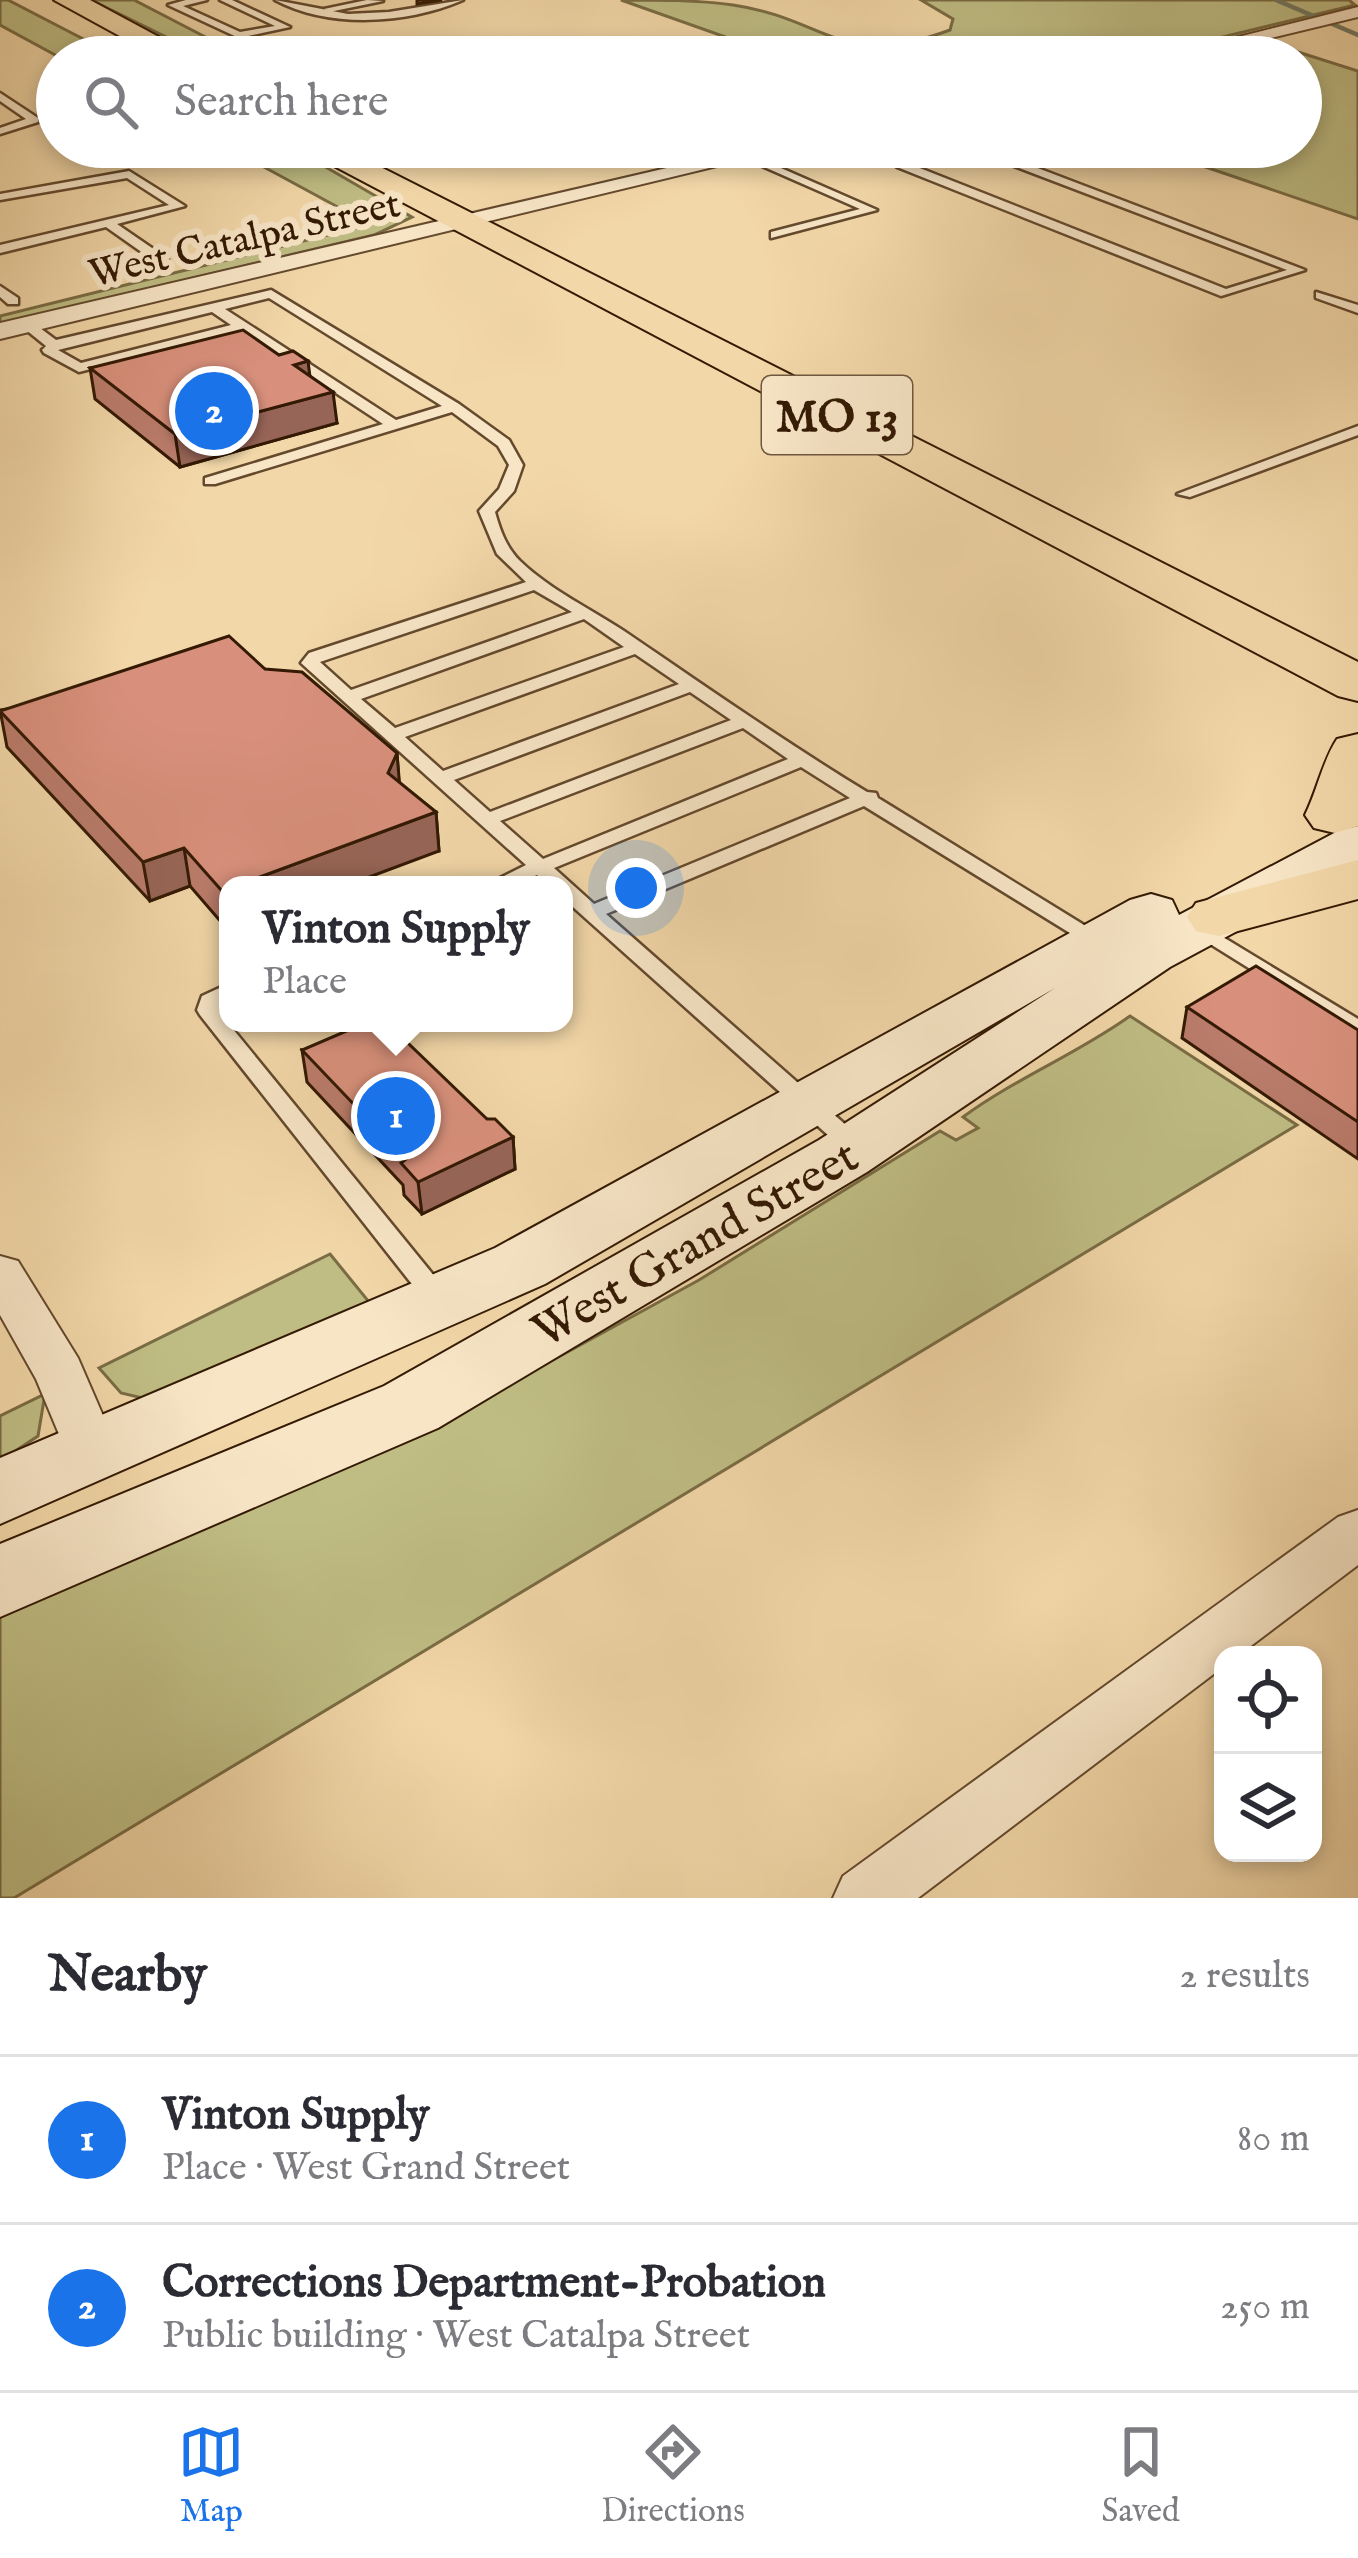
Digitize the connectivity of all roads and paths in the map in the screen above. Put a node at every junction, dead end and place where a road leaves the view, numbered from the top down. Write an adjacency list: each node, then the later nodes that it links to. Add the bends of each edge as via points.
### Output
1 (202, 0): 10 (lane, via 173,5)
2 (225, 0): 7 (lane)
3 (285, 0): 7 (lane); 8 (lane)
4 (458, 0): 8 (lane, via 364,20)
5 (377, 1): 8 (lane)
6 (64, 2): 11 (main road); 12 (main road)
7 (244, 8): 10 (lane); 10 (lane, via 285,27 239,35)
8 (310, 13)
9 (1352, 14): 13 (street)
10 (198, 16)
11 (112, 36)
12 (136, 36)
13 (1257, 36)
14 (0, 96): 15 (lane)
15 (27, 113): 16 (lane); 17 (lane, via 34,120)
16 (0, 118)
17 (0, 131)
18 (363, 168): 25 (main road, MO 13)
19 (394, 168): 25 (main road, MO 13)
20 (678, 168): 25 (street, West Catalpa Street)
21 (763, 168): 27 (lane, via 871,210)
22 (910, 168): 23 (lane, via 1225,293 1299,270)
23 (1029, 168)
24 (0, 197): 26 (lane, via 129,174 179,206)
25 (478, 219): 30 (street, West Catalpa Street); 47 (main road, MO 13)
26 (110, 225): 28 (lane); 29 (lane)
27 (775, 235)
28 (0, 249)
29 (164, 262)
30 (217, 280): 33 (lane); 37 (street, West Catalpa Street)
31 (0, 290): 34 (lane)
32 (1321, 295): 36 (lane)
33 (246, 299): 35 (lane); 41 (lane, via 276,295)
34 (14, 301)
35 (213, 307): 38 (lane); 40 (lane)
36 (1358, 309)
37 (27, 325): 39 (street, West Catalpa Street); 40 (lane)
38 (242, 326): 40 (lane, via 79,368 49,350); 42 (lane)
39 (0, 331)
40 (55, 345)
41 (454, 407): 42 (lane); 46 (lane, via 504,443 516,465 487,511 493,541 513,568)
42 (397, 427): 44 (lane)
43 (1358, 430): 45 (lane)
44 (210, 481)
45 (1185, 494)
46 (542, 584): 48 (lane); 54 (lane, via 310,660)
47 (1249, 610): 49 (main road); 51 (main road, MO 13); 52 (main road, MO 13); 57 (main road, via 1340,703)
48 (586, 613): 50 (lane); 54 (lane)
49 (1358, 634)
50 (636, 648): 53 (lane); 56 (lane)
51 (1358, 649)
52 (1358, 684)
53 (690, 686): 55 (lane); 60 (lane)
54 (349, 697): 56 (lane)
55 (744, 721): 59 (lane); 62 (lane)
56 (393, 735): 60 (lane)
57 (1358, 741)
58 (1358, 751): 63 (main road)
59 (802, 760): 61 (lane); 64 (lane)
60 (442, 778): 62 (lane)
61 (869, 797): 69 (lane); 71 (lane)
62 (489, 819): 64 (lane)
63 (1350, 820): 70 (main road, West Grand Street); 71 (main road, West Grand Street)
64 (544, 866): 65 (lane); 66 (lane)
65 (519, 876)
66 (555, 876)
67 (1358, 879): 70 (main road)
68 (573, 892): 69 (lane)
69 (595, 911): 76 (lane)
70 (1208, 922): 71 (main road, West Grand Street); 73 (lane)
71 (1115, 952): 76 (main road, West Grand Street); 77 (main road, West Grand Street)
72 (219, 996): 74 (lane, via 208,1010)
73 (1353, 1019)
74 (219, 1024)
75 (226, 1032): 79 (lane)
76 (803, 1104): 77 (lane); 79 (main road, West Grand Street, via 520,1266)
77 (857, 1148): 83 (main road, West Grand Street, via 411,1407)
78 (0, 1274): 80 (street, via 49,1348)
79 (439, 1300): 80 (main road, West Grand Street)
80 (90, 1448): 81 (main road, West Grand Street)
81 (0, 1492)
82 (1358, 1532): 84 (street)
83 (0, 1583)
84 (866, 1898)

